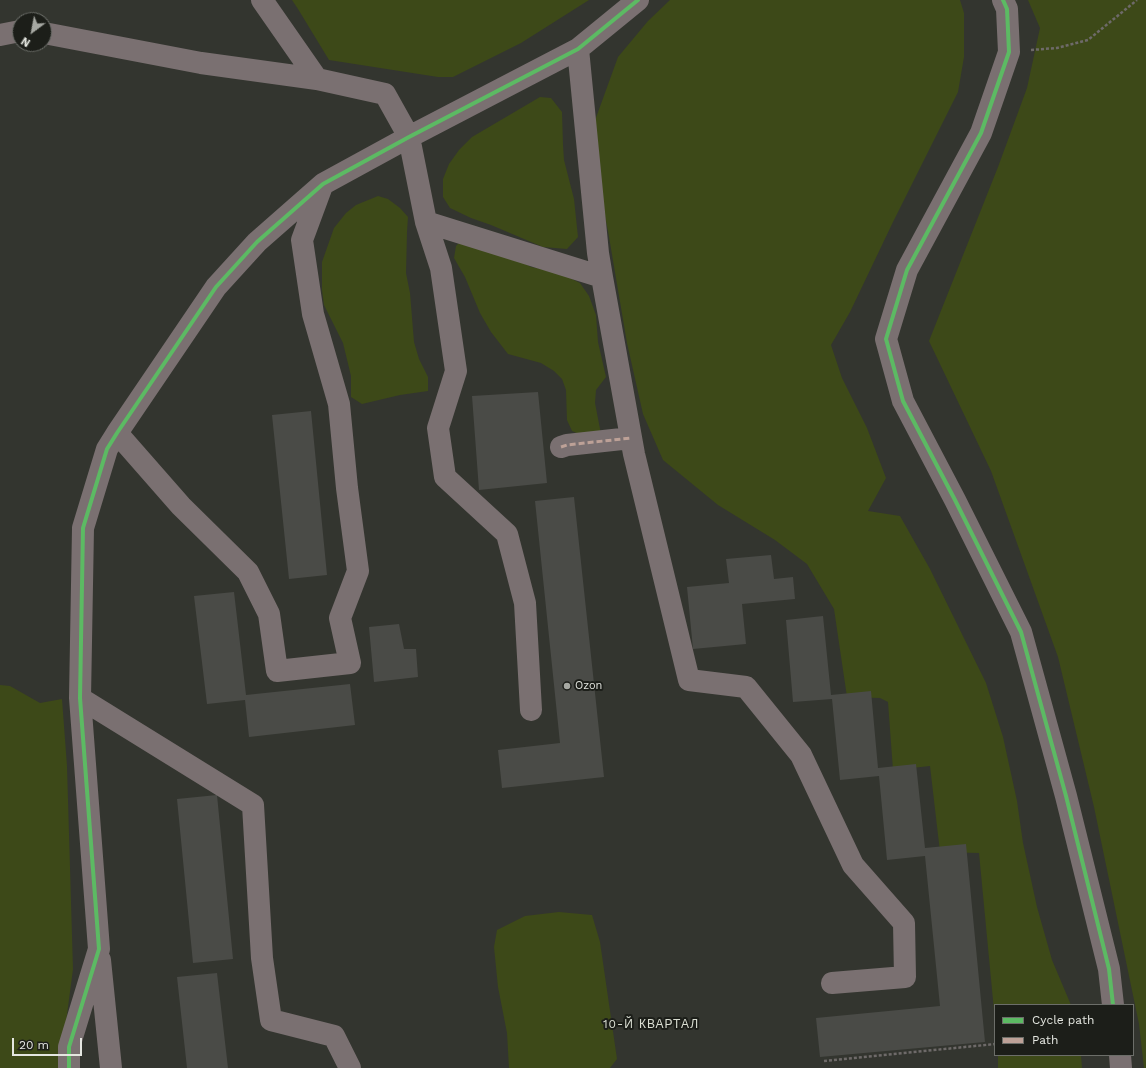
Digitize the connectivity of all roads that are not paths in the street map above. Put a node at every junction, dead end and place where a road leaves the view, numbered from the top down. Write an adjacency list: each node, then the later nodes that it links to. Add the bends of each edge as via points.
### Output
1 (262, 0): 8 (street)
2 (638, 0): 7 (street)
3 (1003, 0): 20 (street, via 1007,9 1009,52 981,133 907,270 886,339 903,401 1021,632 1066,796 1107,962)
4 (12, 33): 5 (street)
5 (0, 35)
6 (52, 35): 8 (street, via 201,64)
7 (578, 49): 9 (street); 12 (street)
8 (317, 79): 9 (street, via 385,94)
9 (409, 137): 10 (street); 11 (street)
10 (323, 184): 13 (street, via 256,242 216,288); 13 (street, via 302,240 313,314 339,404 358,571 340,618 350,663 277,671 269,614 248,572 181,506)
11 (426, 222): 12 (street); 17 (street, via 441,268 456,370 438,428 445,477 507,534 525,604)
12 (602, 277): 14 (street)
13 (117, 433): 16 (street, via 107,449 83,528)
14 (631, 438): 15 (street); 19 (street, via 689,680 746,686 801,755 853,865 904,923 905,977)
15 (561, 447)
16 (80, 698): 18 (street); 24 (street, via 253,805 262,958 270,1020 334,1036)
17 (530, 710)
18 (99, 949): 22 (street, via 70,1047); 23 (street)
19 (832, 983)
20 (1113, 1004)
21 (1120, 1056): 25 (street)
22 (69, 1068)
23 (111, 1068)
24 (350, 1068)
25 (1121, 1068)

